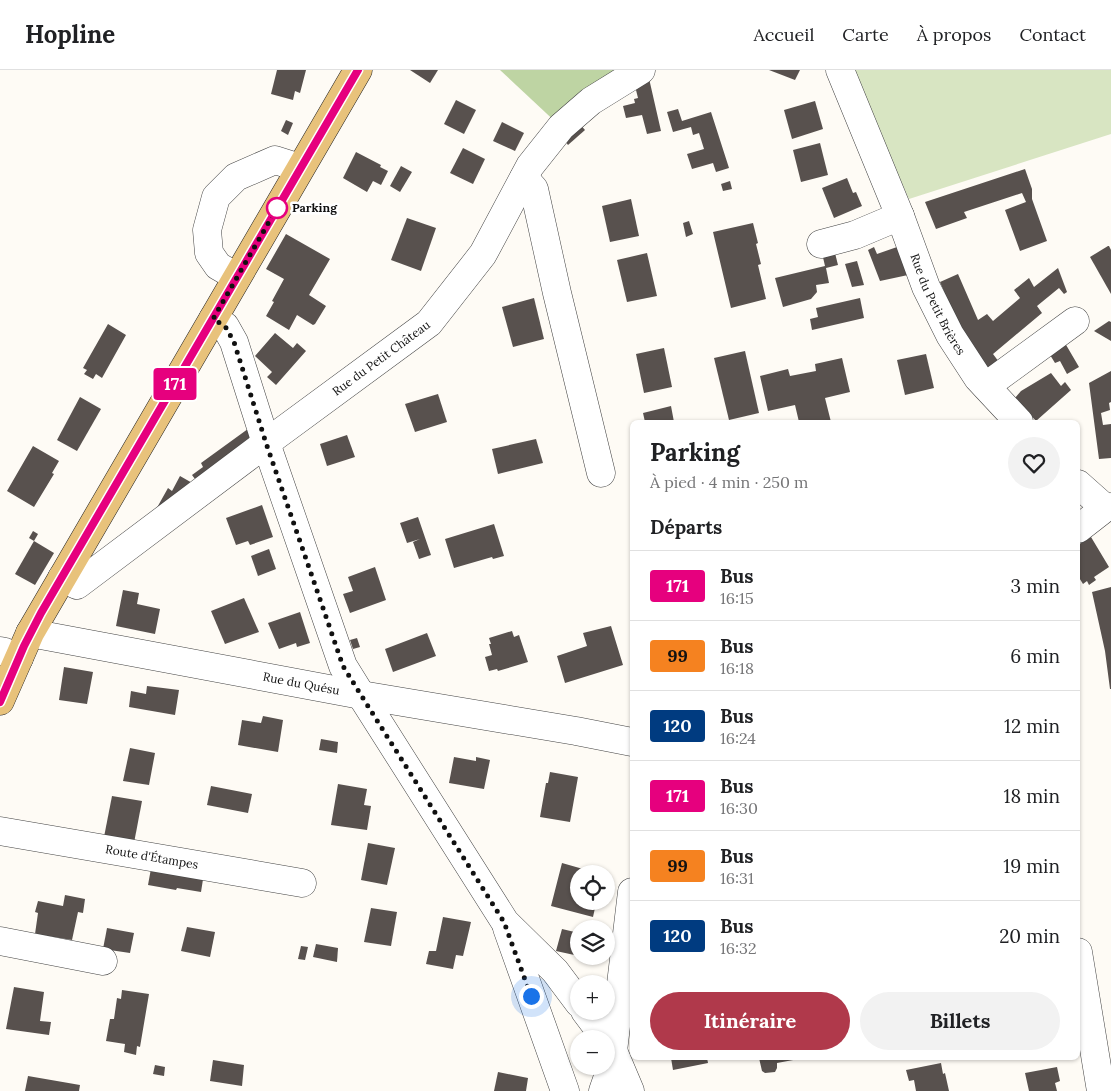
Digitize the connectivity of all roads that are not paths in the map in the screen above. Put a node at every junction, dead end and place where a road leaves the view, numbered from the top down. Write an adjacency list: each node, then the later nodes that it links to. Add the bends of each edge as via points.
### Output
1 (358, 70): 4 (main road)
2 (641, 70): 5 (street, Rue du Petit Château, via 591,101 560,126)
3 (840, 70): 6 (street, Rue du Petit Brières)
4 (300, 168): 8 (main road); 8 (street, via 275,160 236,177 216,197 207,230 209,253 218,266)
5 (524, 178): 13 (street, Rue du Petit Château, via 483,254 429,323); 14 (street, via 534,189)
6 (900, 216): 7 (street, via 855,235); 11 (street, Rue du Petit Brières, via 926,287 950,335)
7 (821, 244)
8 (237, 277): 9 (main road)
9 (213, 319): 13 (street, via 225,326 234,342); 18 (main road)
10 (1075, 320): 11 (street)
11 (986, 386): 12 (street, Rue du Petit Brières)
12 (1017, 420)
13 (266, 443): 18 (street, Rue du Petit Château, via 77,585); 21 (street, via 343,666)
14 (601, 473)
15 (1080, 485): 16 (street)
16 (1109, 507): 17 (street)
17 (1080, 528)
18 (62, 578): 19 (main road)
19 (30, 633): 20 (main road); 21 (street, Rue du Quésu)
20 (9, 654): 22 (main road)
21 (361, 695): 23 (street, Rue du Quésu); 27 (street)
22 (0, 702)
23 (630, 742)
24 (0, 830): 25 (street, Route d'Étampes)
25 (302, 883)
26 (630, 904): 32 (street)
27 (504, 922): 31 (street); 35 (street)
28 (0, 942): 29 (street)
29 (103, 961)
30 (1080, 964): 38 (street)
31 (570, 991)
32 (610, 1030)
33 (615, 1058): 37 (street)
34 (609, 1075): 36 (street)
35 (565, 1091)
36 (603, 1091)
37 (630, 1091)
38 (1101, 1091)

